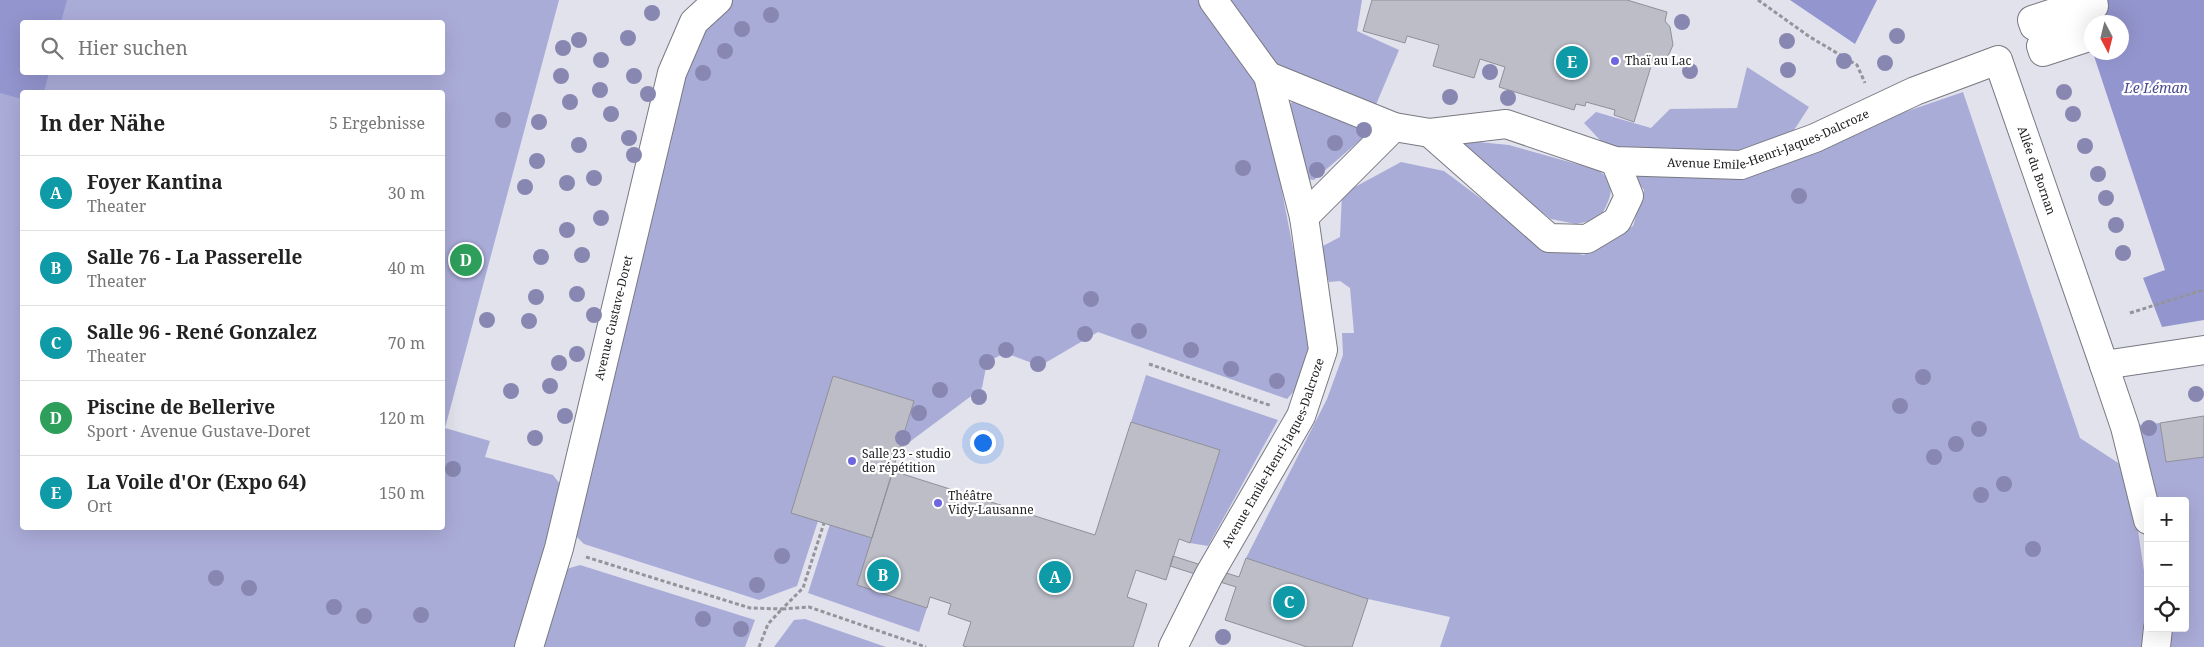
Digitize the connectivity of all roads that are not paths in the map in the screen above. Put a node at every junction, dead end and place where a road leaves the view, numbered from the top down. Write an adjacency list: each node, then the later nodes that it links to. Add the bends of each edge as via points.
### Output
1 (718, 0): 15 (street, Avenue Gustave-Doret, via 694,22 672,73 559,548)
2 (1213, 0): 5 (street)
3 (2084, 33): 4 (street, via 2041,46 2043,52)
4 (2084, 39)
5 (1268, 76): 7 (street, Avenue Emile-Henri-Jaques-Dalcroze); 10 (street, Avenue Emile-Henri-Jaques-Dalcroze)
6 (1915, 91): 9 (street, Avenue Emile-Henri-Jaques-Dalcroze, via 1815,138 1741,165); 12 (street, Allée du Bornan, via 1998,60)
7 (1394, 127): 8 (street, Avenue Emile-Henri-Jaques-Dalcroze); 10 (street)
8 (1430, 133): 9 (street, Avenue Emile-Henri-Jaques-Dalcroze, via 1506,124); 9 (street, via 1549,238 1587,239 1617,221 1629,196)
9 (1615, 161)
10 (1304, 217): 16 (street, Avenue Emile-Henri-Jaques-Dalcroze, via 1322,350 1300,416 1209,574)
11 (2204, 350): 12 (street)
12 (2104, 365): 13 (street, Allée du Bornan, via 2126,427)
13 (2144, 503)
14 (2158, 632): 17 (street)
15 (530, 647)
16 (1173, 647)
17 (2156, 647)

